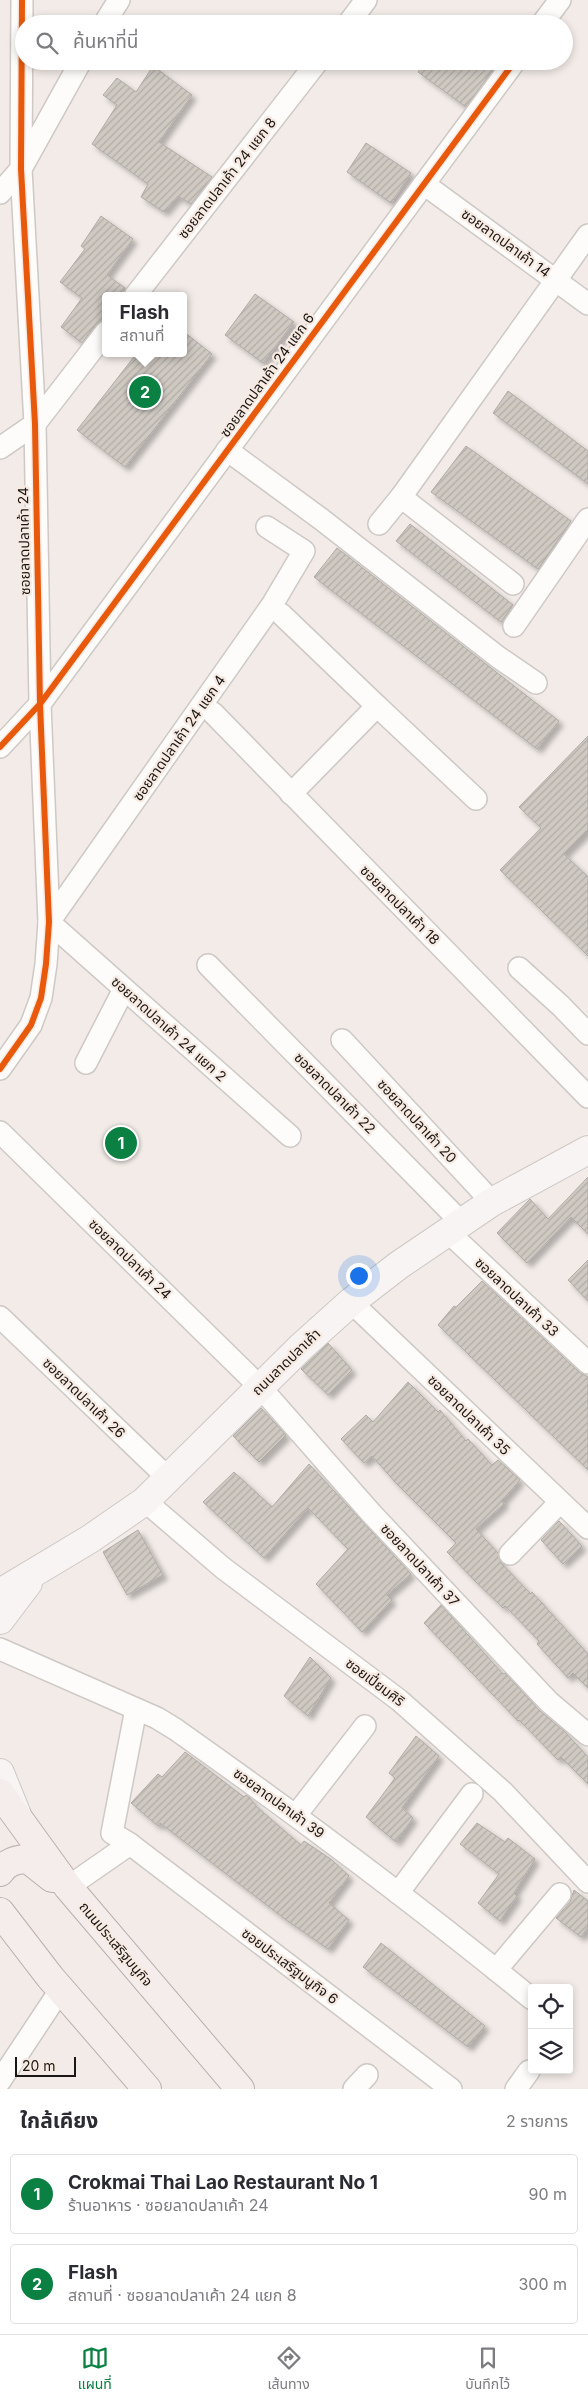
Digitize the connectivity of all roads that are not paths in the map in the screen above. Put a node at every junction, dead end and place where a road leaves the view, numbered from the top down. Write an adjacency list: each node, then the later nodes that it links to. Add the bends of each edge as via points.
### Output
1 (22, 0): 5 (street, ซอยลาดปลาเค้า 24)
2 (118, 0): 6 (street)
3 (366, 0): 7 (street)
4 (560, 0): 8 (street)
5 (22, 15)
6 (109, 15)
7 (355, 15)
8 (549, 15)
9 (22, 70): 13 (street, ซอยลาดปลาเค้า 24)
10 (76, 70): 13 (street)
11 (311, 70): 18 (street, ซอยลาดปลาเค้า 24 แยก 8)
12 (508, 70): 14 (street, ซอยลาดปลาเค้า 24 แยก 6)
13 (21, 169): 15 (street); 21 (street, ซอยลาดปลาเค้า 24)
14 (424, 184): 17 (street, ซอยลาดปลาเค้า 14); 23 (street, ซอยลาดปลาเค้า 24 แยก 6)
15 (0, 193)
16 (588, 235): 17 (street)
17 (557, 280): 19 (street, ซอยลาดปลาเค้า 14); 24 (street)
18 (138, 292)
19 (588, 304)
20 (102, 337): 21 (street)
21 (34, 424): 22 (street); 32 (street, ซอยลาดปลาเค้า 24)
22 (0, 448)
23 (227, 450): 31 (street, via 321,518 498,657); 32 (street, ซอยลาดปลาเค้า 24 แยก 6)
24 (401, 497): 26 (street); 28 (street)
25 (588, 519): 30 (street)
26 (379, 524)
27 (267, 527): 38 (street, ซอยลาดปลาเค้า 24 แยก 4, via 304,551 272,605)
28 (513, 584)
29 (281, 614): 33 (street)
30 (514, 626)
31 (536, 682)
32 (40, 704): 35 (street, ซอยลาดปลาเค้า 24 แยก 6); 38 (street, ซอยลาดปลาเค้า 24)
33 (377, 706): 36 (street); 37 (street)
34 (213, 713): 36 (street, ซอยลาดปลาเค้า 18)
35 (0, 748)
36 (291, 794): 46 (street, ซอยลาดปลาเค้า 18)
37 (476, 799)
38 (49, 922): 41 (street, ซอยลาดปลาเค้า 24 แยก 2); 45 (street, ซอยลาดปลาเค้า 24, via 41,998 31,1025)
39 (208, 965): 51 (street, ซอยลาดปลาเค้า 22)
40 (519, 968): 42 (street)
41 (124, 989): 44 (street); 48 (street, ซอยลาดปลาเค้า 24 แยก 2)
42 (588, 1034)
43 (342, 1040): 50 (street, ซอยลาดปลาเค้า 20)
44 (86, 1063)
45 (0, 1069)
46 (588, 1096)
47 (0, 1132): 55 (street, ซอยลาดปลาเค้า 24)
48 (290, 1136)
49 (584, 1157): 50 (main road, ถนนลาดปลาเค้า)
50 (492, 1202): 51 (main road, ถนนลาดปลาเค้า)
51 (454, 1226): 52 (main road, ถนนลาดปลาเค้า); 54 (street, ซอยลาดปลาเค้า 33)
52 (351, 1302): 55 (main road, ถนนลาดปลาเค้า); 58 (street, ซอยลาดปลาเค้า 35)
53 (0, 1317): 56 (street, ซอยลาดปลาเค้า 26)
54 (588, 1363)
55 (260, 1386): 56 (main road, ถนนลาดปลาเค้า); 68 (street, ซอยลาดปลาเค้า 37, via 371,1513 549,1702)
56 (169, 1478): 57 (main road, ถนนลาดปลาเค้า)
57 (145, 1501): 61 (main road, ถนนลาดปลาเค้า); 76 (street, ซอยเปี่ยมศิริ, via 222,1568 400,1700 503,1792)
58 (560, 1502): 59 (street, ซอยลาดปลาเค้า 35); 60 (street)
59 (588, 1528)
60 (510, 1554)
61 (35, 1574): 62 (main road); 63 (main road, ถนนลาดปลาเค้า); 64 (main road)
62 (0, 1580)
63 (0, 1593)
64 (0, 1620)
65 (0, 1649): 66 (street, ซอยลาดปลาเค้า 39)
66 (136, 1709): 72 (street, ซอยลาดปลาเค้า 39, via 175,1729); 74 (street, ซอยประเสริฐมนูกิจ 6, via 112,1833)
67 (365, 1726): 72 (street)
68 (588, 1735)
69 (0, 1772): 73 (main road)
70 (0, 1793): 73 (main road, ถนนประเสริฐมนูกิจ)
71 (472, 1794): 78 (street)
72 (296, 1815): 78 (street, ซอยลาดปลาเค้า 39)
73 (20, 1824): 77 (main road, ถนนประเสริฐมนูกิจ)
74 (130, 1844): 77 (street); 90 (street, ซอยประเสริฐมนูกิจ 6)
75 (0, 1872): 82 (main road, via 16,1859 28,1858 58,1884)
76 (588, 1882)
77 (68, 1887): 82 (main road, ถนนประเสริฐมนูกิจ)
78 (398, 1893): 83 (street, ซอยลาดปลาเค้า 39)
79 (560, 1894): 83 (street)
80 (0, 1895): 84 (main road)
81 (0, 1912): 84 (main road)
82 (118, 1948): 89 (main road, ถนนประเสริฐมนูกิจ)
83 (496, 1970): 85 (street, ซอยลาดปลาเค้า 39)
84 (55, 1983): 87 (street); 88 (main road)
85 (528, 1997)
86 (528, 2072): 91 (street)
87 (0, 2080)
88 (146, 2089)
89 (240, 2089)
90 (451, 2089)
91 (516, 2089)

